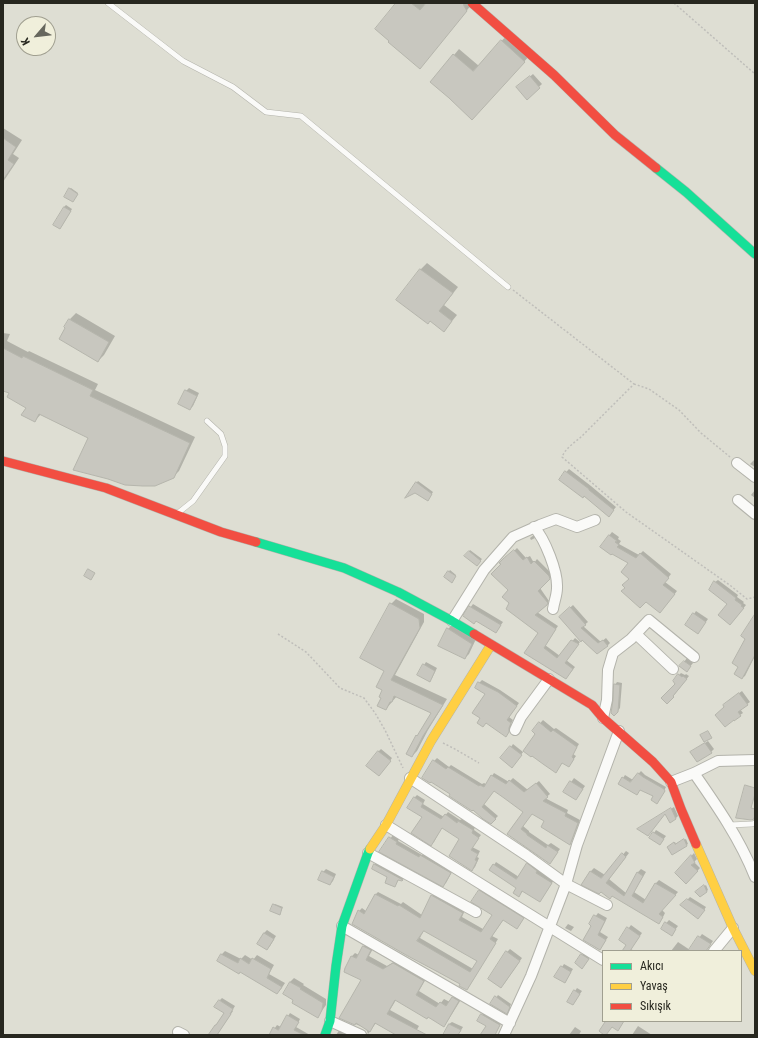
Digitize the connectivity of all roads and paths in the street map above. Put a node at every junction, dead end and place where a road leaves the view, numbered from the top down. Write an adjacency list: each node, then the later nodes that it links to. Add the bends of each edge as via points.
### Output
1 (108, 3): 6 (lane, via 183,61 233,87 266,112 301,116)
2 (472, 3): 5 (street, via 554,75 615,135 686,192)
3 (674, 3): 4 (path)
4 (755, 74)
5 (755, 254)
6 (508, 287): 7 (path)
7 (634, 384): 10 (path, via 649,389 679,410 701,433); 17 (path, via 569,446 562,457 626,512 747,599)
8 (208, 421): 14 (lane, via 221,434 225,456 193,501)
9 (3, 461): 14 (street, via 106,488)
10 (738, 463): 11 (street)
11 (755, 477)
12 (738, 500): 13 (street)
13 (755, 514)
14 (176, 515): 19 (street, via 221,532 344,568 398,592)
15 (595, 520): 16 (street, via 577,527 556,519)
16 (534, 528): 18 (street, via 551,559 557,578 558,589); 19 (street, via 513,537 484,570)
17 (755, 597)
18 (553, 609)
19 (452, 621): 22 (street)
20 (278, 634): 33 (path, via 306,652 340,688 364,698 385,730 403,770)
21 (636, 634): 23 (street, via 650,620); 24 (street); 26 (street, via 613,653 608,670 607,700)
22 (491, 645): 25 (street); 29 (street)
23 (694, 656)
24 (673, 669)
25 (549, 679): 26 (street, via 592,705); 27 (street, via 521,717)
26 (603, 718): 28 (street)
27 (515, 730)
28 (619, 731): 34 (street, via 654,762); 40 (street, via 577,845)
29 (432, 738): 31 (path); 33 (street)
30 (755, 760): 32 (street, via 718,761)
31 (479, 763)
32 (694, 773): 34 (street); 37 (street)
33 (411, 777): 36 (street); 40 (street)
34 (671, 782): 45 (street)
35 (755, 823): 37 (lane)
36 (386, 825): 38 (street); 44 (street)
37 (729, 825): 39 (street)
38 (368, 853): 42 (street); 43 (street)
39 (755, 877)
40 (566, 884): 41 (street); 44 (street)
41 (607, 905)
42 (476, 912)
43 (342, 926): 49 (street); 50 (street)
44 (549, 927): 47 (street); 50 (street)
45 (733, 928): 46 (street); 48 (street)
46 (715, 950)
47 (602, 959)
48 (755, 971)
49 (330, 1020): 51 (street); 52 (street)
50 (510, 1024): 53 (street)
51 (325, 1035)
52 (361, 1035)
53 (504, 1035)

